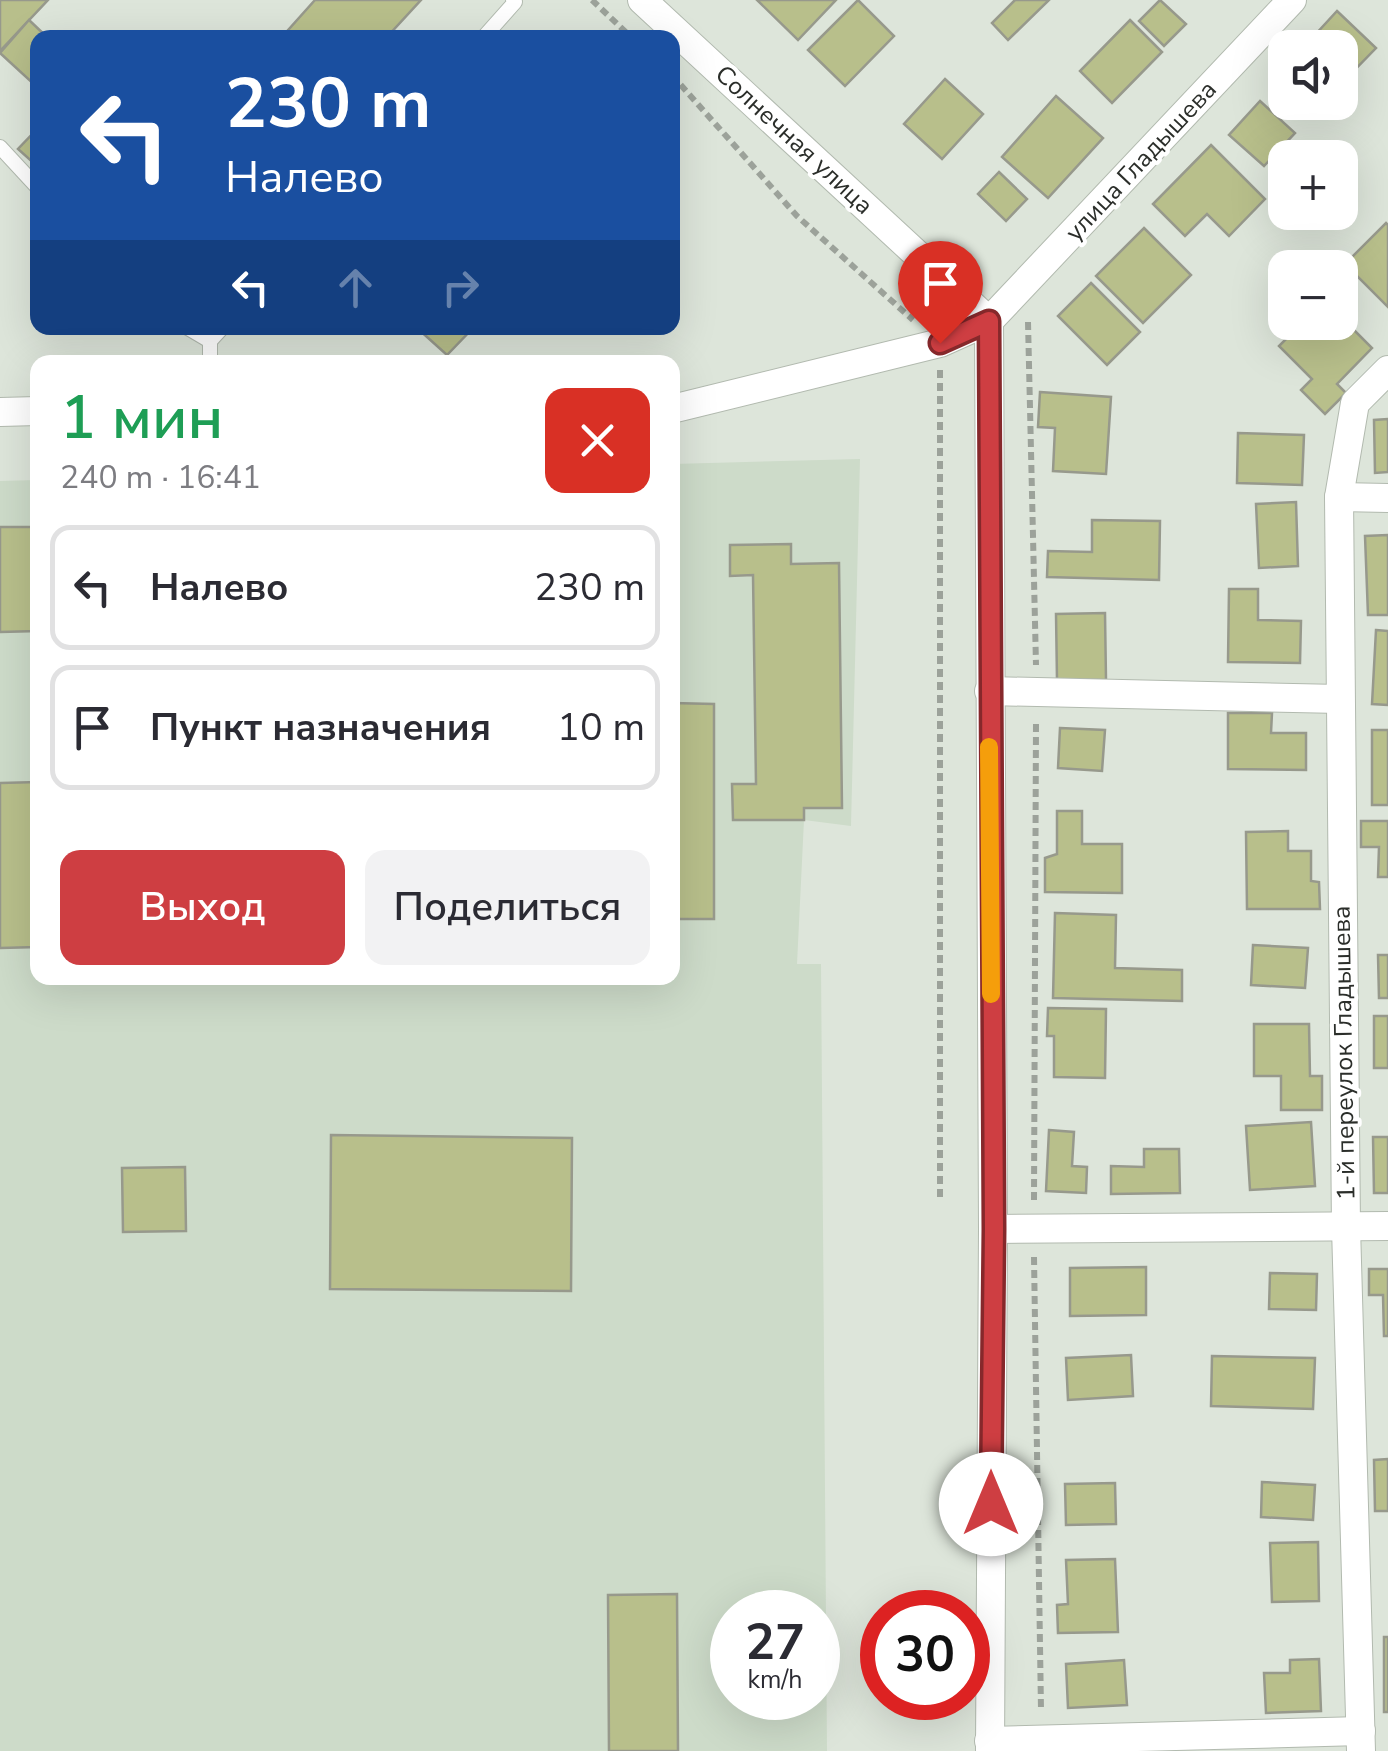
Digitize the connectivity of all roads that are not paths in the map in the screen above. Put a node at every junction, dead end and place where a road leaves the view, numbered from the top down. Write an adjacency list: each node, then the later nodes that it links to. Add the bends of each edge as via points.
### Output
1 (513, 0): 4 (lane)
2 (642, 0): 5 (street, Солнечная улица)
3 (1292, 0): 9 (street, улица Гладышева)
4 (490, 30)
5 (674, 30)
6 (680, 35): 9 (street, Солнечная улица)
7 (0, 147): 8 (lane)
8 (30, 179)
9 (989, 321): 15 (street, via 940,343); 20 (street)
10 (200, 335): 12 (lane)
11 (216, 335): 12 (lane)
12 (210, 341): 13 (lane)
13 (210, 355)
14 (1388, 370): 18 (street, 1-й переулок Гладышева, via 1355,403)
15 (680, 407)
16 (30, 411): 17 (street)
17 (0, 412)
18 (1339, 497): 19 (street); 21 (street, 1-й переулок Гладышева)
19 (1388, 498)
20 (989, 691): 21 (street); 24 (street)
21 (1340, 699): 22 (street, 1-й переулок Гладышева)
22 (1346, 1226): 23 (street); 24 (street); 25 (street, 1-й переулок Гладышева)
23 (1388, 1226)
24 (994, 1229): 26 (street)
25 (1361, 1741): 26 (street, via 1041,1739)
26 (990, 1746)

